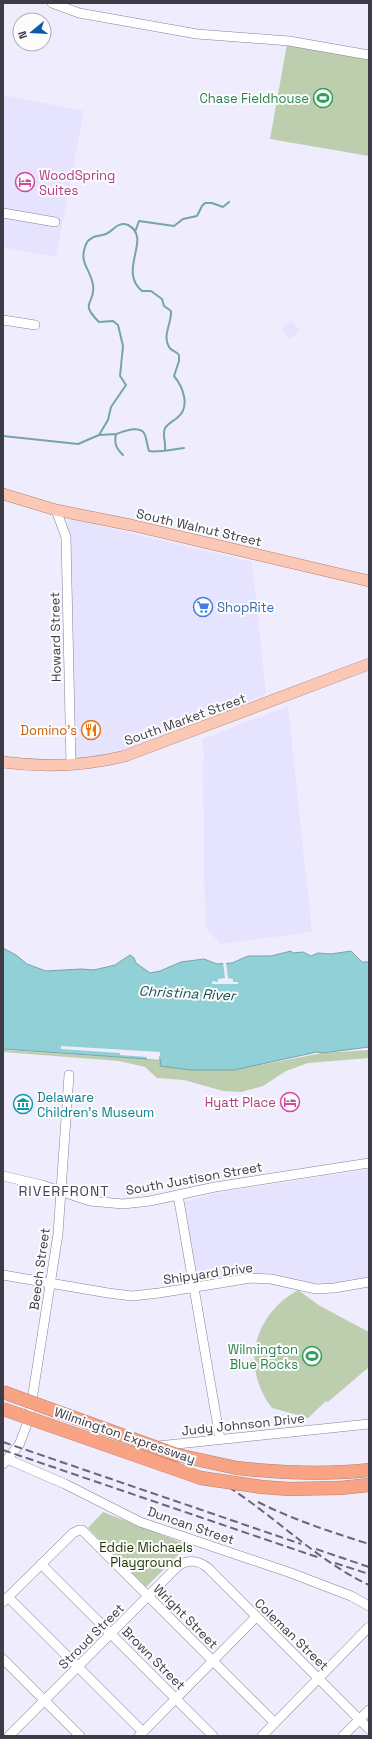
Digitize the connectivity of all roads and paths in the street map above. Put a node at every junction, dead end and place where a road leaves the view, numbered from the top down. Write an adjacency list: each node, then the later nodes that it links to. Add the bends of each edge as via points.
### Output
1 (52, 3): 2 (street, via 79,13 198,34 288,41)
2 (369, 55)
3 (3, 214): 4 (street)
4 (55, 222)
5 (3, 320): 6 (street)
6 (34, 325)
7 (3, 494): 9 (main road, South Walnut Street)
8 (3, 498): 9 (main road, South Walnut Street)
9 (23, 501): 10 (main road, South Walnut Street)
10 (56, 510): 11 (main road, South Walnut Street); 14 (street, Howard Street, via 66,537)
11 (369, 581)
12 (369, 664): 14 (main road, South Market Street, via 132,754 98,763)
13 (3, 762): 14 (main road, South Market Street)
14 (71, 766)
15 (69, 1075): 18 (street, Beech Street)
16 (369, 1162): 19 (street, South Justison Street)
17 (3, 1176): 18 (street, South Justison Street)
18 (61, 1192): 19 (street, South Justison Street, via 111,1204 135,1203); 22 (street, Beech Street)
19 (178, 1195): 23 (street)
20 (3, 1276): 22 (street, Shipyard Drive)
21 (369, 1282): 23 (street, Shipyard Drive, via 316,1289 271,1279 251,1278)
22 (51, 1284): 23 (street, Shipyard Drive, via 123,1295 147,1295); 26 (street, Beech Street)
23 (194, 1288): 30 (street)
24 (3, 1384): 28 (highway, via 42,1397)
25 (3, 1392): 28 (highway, Wilmington Expressway, bridge)
26 (31, 1405): 30 (street, Judy Johnson Drive, via 145,1447); 31 (street, Beech Street, via 24,1435)
27 (3, 1409): 33 (highway, Wilmington Expressway, bridge, via 200,1478 289,1489)
28 (76, 1417): 32 (highway, Wilmington Expressway, bridge, via 177,1455 237,1468 290,1474)
29 (369, 1424): 30 (street, Judy Johnson Drive)
30 (220, 1439)
31 (5, 1462): 38 (street, Duncan Street, via 65,1484 140,1522 291,1573 351,1596)
32 (369, 1470)
33 (369, 1485)
34 (195, 1561): 36 (street, Stroud Street, via 187,1561 178,1566); 39 (street, Coleman Street, via 208,1568)
35 (41, 1564): 36 (street, Wright Street, via 72,1533 79,1530 84,1532); 37 (street); 41 (street, Brown Street)
36 (148, 1596): 41 (street, Stroud Street); 43 (street, Wright Street)
37 (5, 1600): 44 (street)
38 (369, 1607)
39 (256, 1617): 43 (street); 45 (street, Coleman Street)
40 (369, 1627): 45 (street)
41 (111, 1634): 44 (street, Stroud Street); 46 (street, Brown Street)
42 (3, 1659): 47 (street)
43 (213, 1661): 46 (street); 50 (street, Wright Street)
44 (78, 1667): 47 (street, Stroud Street); 52 (street)
45 (318, 1678): 49 (street, Coleman Street); 50 (street)
46 (176, 1698): 52 (street); 55 (street, Brown Street)
47 (45, 1700): 53 (street, Stroud Street); 54 (street)
48 (369, 1710): 49 (street)
49 (359, 1719): 51 (street, Coleman Street); 57 (street)
50 (275, 1723): 56 (street)
51 (369, 1729)
52 (141, 1734)
53 (9, 1736)
54 (80, 1736)
55 (213, 1736)
56 (262, 1736)
57 (343, 1736)

